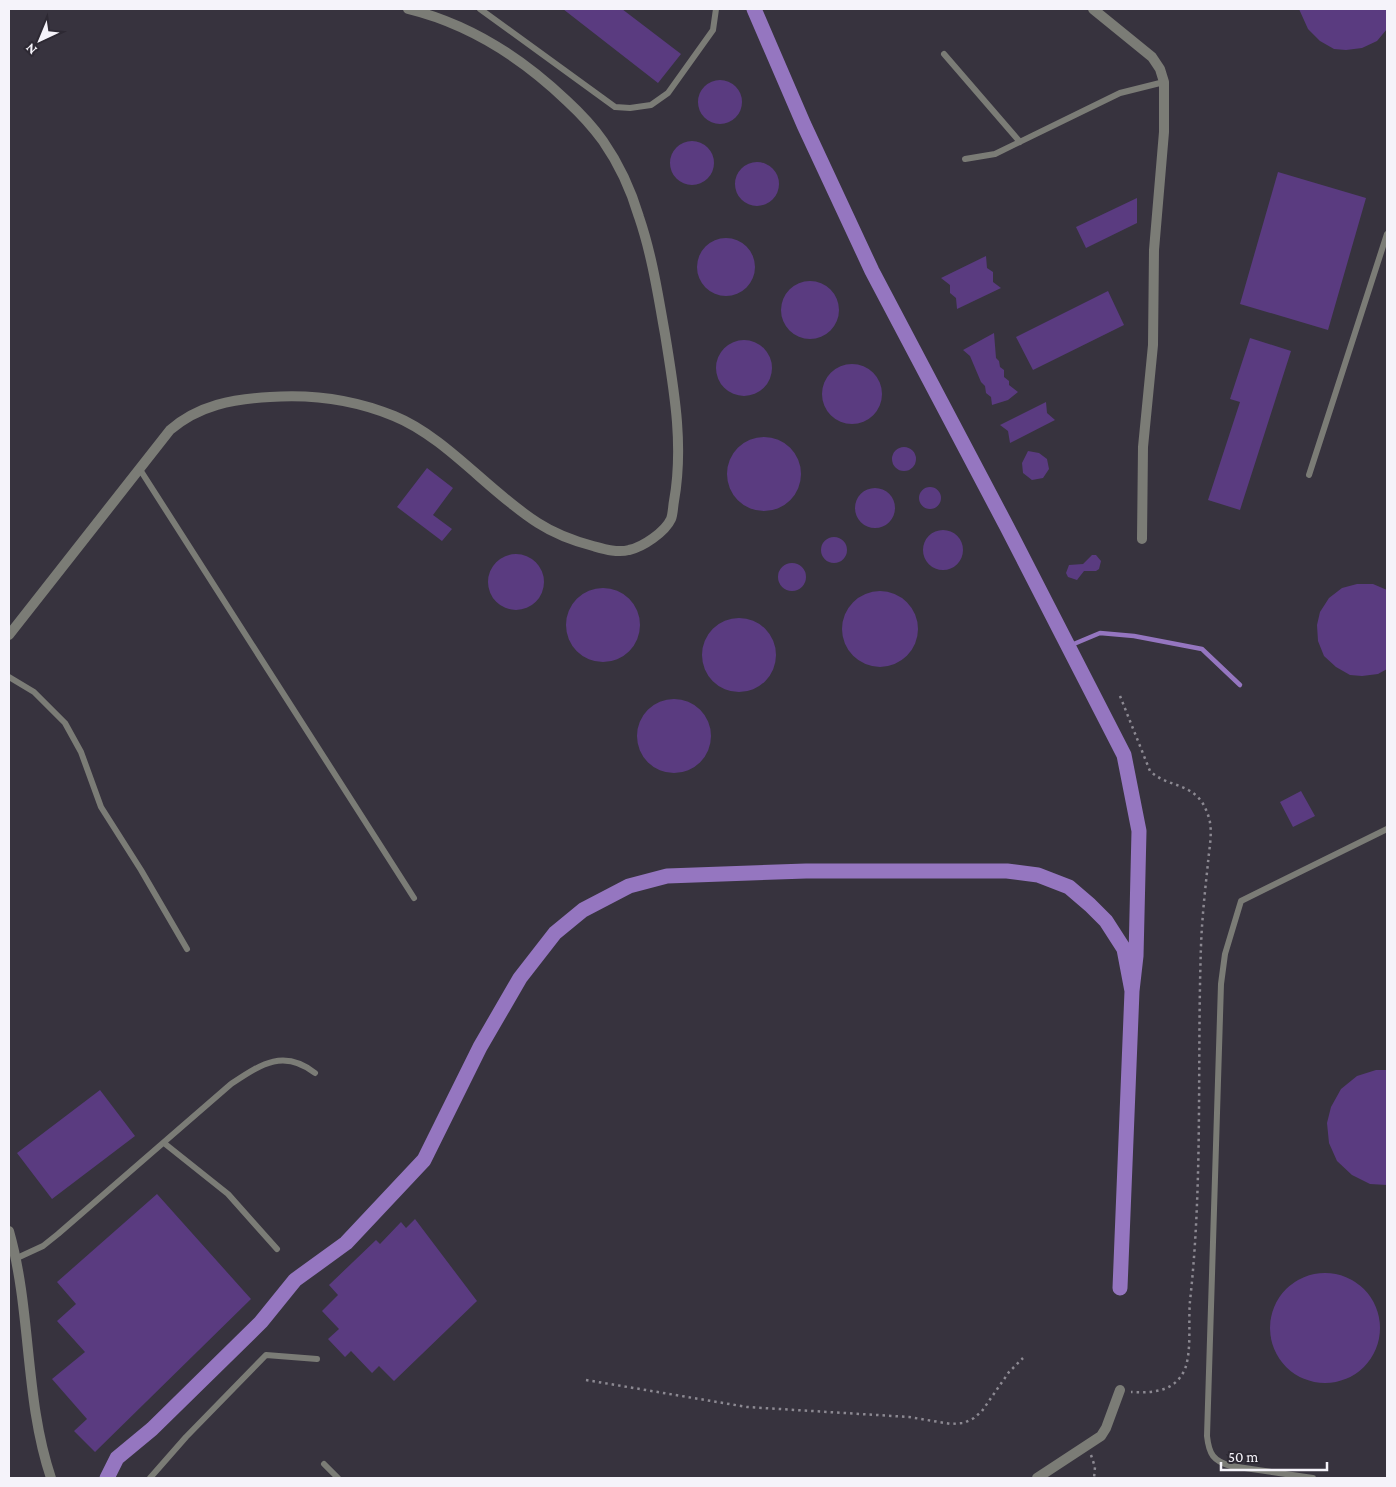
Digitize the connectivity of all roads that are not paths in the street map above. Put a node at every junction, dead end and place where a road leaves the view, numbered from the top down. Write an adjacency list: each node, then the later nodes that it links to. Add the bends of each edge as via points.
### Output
1 (408, 9): 10 (street, via 494,42 520,60 578,112 602,139 616,162 631,193 647,245 671,374 679,436 679,476 671,520 651,539 628,550 608,550 571,540 538,523 435,441 396,416 327,397 246,398 208,407 188,416 170,430)
2 (480, 9): 3 (lane, via 615,107 630,108 651,105 668,93 713,30)
3 (716, 9)
4 (1094, 9): 6 (street, via 1152,57)
5 (944, 54): 7 (lane)
6 (1164, 82): 7 (lane, via 1120,93); 12 (street, via 1164,132 1154,250 1153,345 1143,447)
7 (1020, 142): 8 (lane, via 995,154)
8 (965, 159)
9 (1387, 234): 11 (lane)
10 (138, 468): 13 (street); 16 (lane)
11 (1309, 475)
12 (1142, 539)
13 (9, 636)
14 (9, 677): 17 (lane, via 34,692 65,723 81,752 101,808)
15 (1387, 830): 30 (lane, via 1241,902 1221,984 1207,1426 1209,1450 1218,1462 1231,1466)
16 (414, 898)
17 (187, 949)
18 (315, 1073): 19 (lane, via 302,1063 287,1060 267,1063 231,1084)
19 (164, 1143): 21 (lane, via 228,1194); 22 (lane, via 43,1246)
20 (9, 1231): 22 (street)
21 (277, 1249)
22 (16, 1258): 26 (street, via 33,1400 42,1451)
23 (317, 1359): 27 (lane, via 266,1355)
24 (1120, 1390): 29 (street, via 1106,1428 1094,1442)
25 (324, 1464): 28 (lane)
26 (51, 1478)
27 (150, 1478)
28 (338, 1478)
29 (1037, 1478)
30 (1313, 1478)

